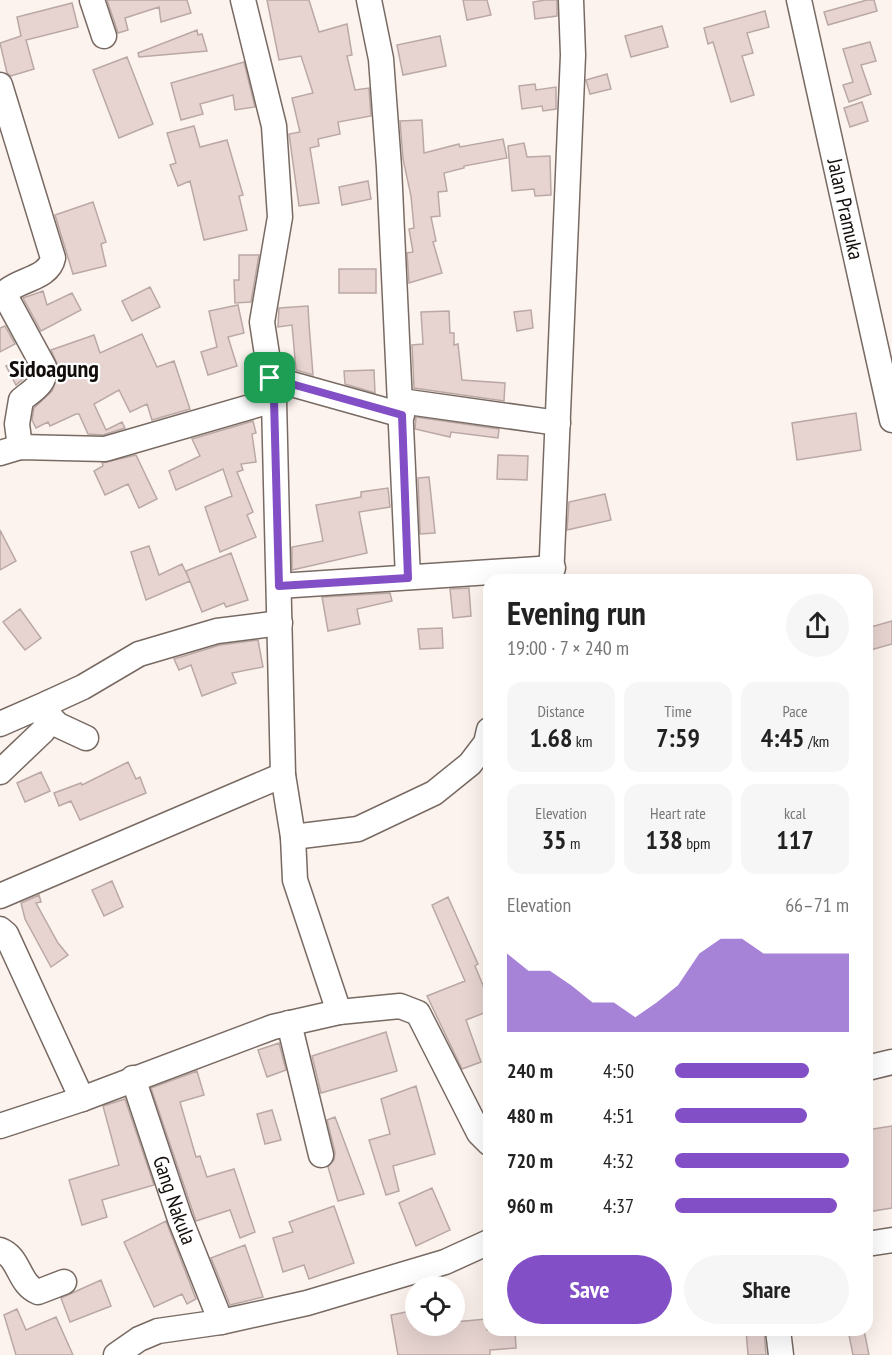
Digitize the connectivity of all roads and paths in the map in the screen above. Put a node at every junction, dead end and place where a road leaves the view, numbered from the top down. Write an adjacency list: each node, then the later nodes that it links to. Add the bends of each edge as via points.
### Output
1 (92, 0): 6 (street)
2 (243, 0): 8 (street, via 274,126 280,217 262,322)
3 (369, 0): 9 (street, via 381,58)
4 (571, 0): 11 (street, via 573,56)
5 (799, 0): 10 (street, Jalan Pramuka)
6 (104, 36)
7 (0, 85): 12 (street, via 53,258 52,265 41,274 8,291 7,299 46,375 21,400)
8 (272, 389): 9 (street); 12 (street, via 105,449); 16 (street)
9 (401, 408): 11 (street); 15 (street)
10 (892, 420)
11 (558, 423): 13 (street)
12 (10, 450)
13 (552, 574)
14 (483, 576): 15 (street)
15 (408, 578): 16 (street)
16 (279, 586): 17 (street)
17 (280, 623): 18 (street, via 217,631 139,654); 23 (street)
18 (49, 710): 19 (street); 20 (street, via 58,725); 22 (street, via 43,731)
19 (0, 724)
20 (86, 738)
21 (483, 747): 24 (street, via 470,764 434,793 358,829)
22 (0, 772)
23 (284, 775): 24 (street); 25 (street)
24 (293, 837): 27 (street, via 295,880)
25 (0, 896)
26 (0, 928): 32 (street)
27 (339, 1012): 28 (street); 34 (street, via 400,1006 418,1013)
28 (289, 1023): 31 (street); 35 (street)
29 (892, 1062): 30 (street)
30 (873, 1067)
31 (133, 1078): 32 (street); 41 (street, Gang Nakula, via 180,1219)
32 (82, 1099): 33 (street)
33 (0, 1126)
34 (483, 1137)
35 (321, 1155)
36 (892, 1240): 37 (street)
37 (873, 1243)
38 (483, 1244): 41 (street, via 422,1269)
39 (0, 1250): 40 (street, via 12,1257 28,1288 38,1292)
40 (64, 1282)
41 (221, 1322): 43 (street, via 158,1331)
42 (779, 1336): 45 (street)
43 (142, 1347): 44 (street)
44 (116, 1355)
45 (781, 1355)

